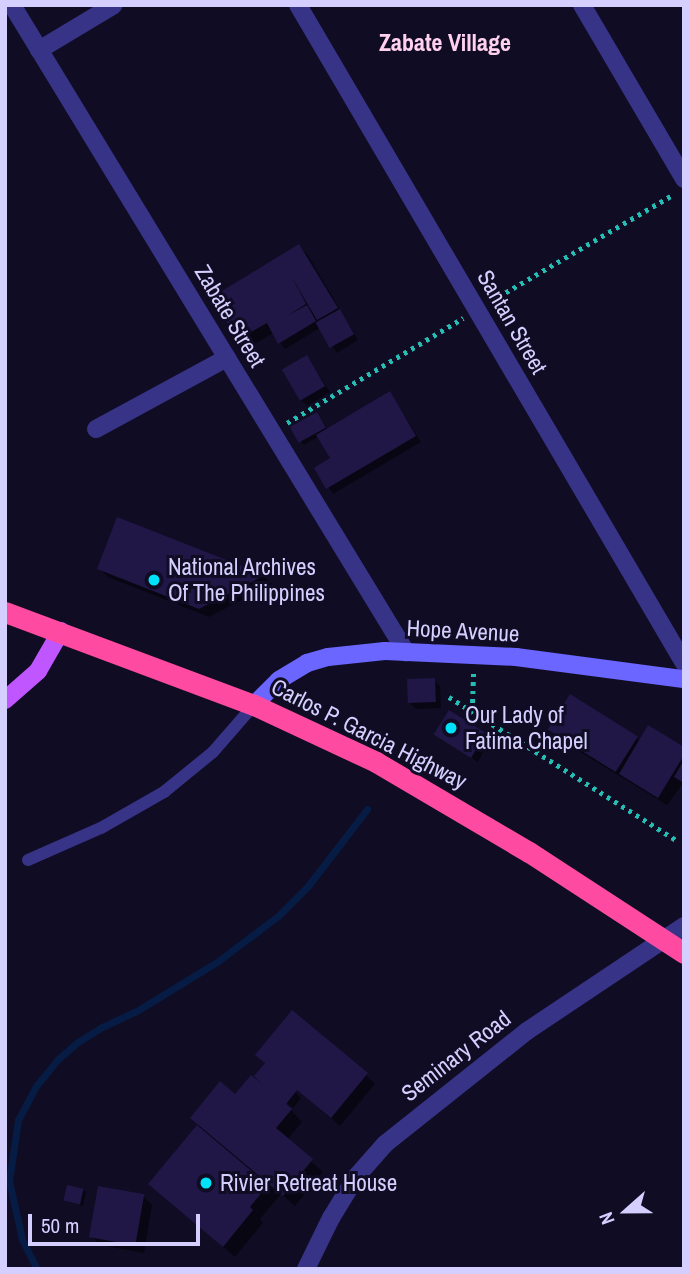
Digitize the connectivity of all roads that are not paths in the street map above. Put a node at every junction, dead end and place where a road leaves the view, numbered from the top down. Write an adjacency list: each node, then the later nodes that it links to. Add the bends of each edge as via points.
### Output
1 (12, 5): 5 (street, Zabate Street)
2 (114, 5): 5 (street)
3 (298, 5): 12 (street, Santan Street)
4 (582, 5): 6 (street)
5 (39, 50): 7 (street, Zabate Street)
6 (684, 179)
7 (227, 358): 8 (street); 11 (street, Zabate Street)
8 (96, 429)
9 (5, 612): 10 (highway, Carlos P. Garcia Highway)
10 (61, 631): 14 (main road, via 38,671); 15 (highway, Carlos P. Garcia Highway)
11 (406, 652): 13 (main road, Hope Avenue, via 516,657); 15 (main road, Hope Avenue, via 352,653 307,663 279,680)
12 (684, 663)
13 (684, 679)
14 (5, 700)
15 (254, 705): 16 (lane, via 213,752 164,792 101,828); 18 (highway, Carlos P. Garcia Highway, via 376,762 446,802)
16 (28, 860)
17 (684, 926): 18 (street, Seminary Road)
18 (665, 940): 19 (highway, Carlos P. Garcia Highway); 20 (street, Seminary Road, via 527,1031 385,1144 356,1177)
19 (684, 953)
20 (306, 1269)

